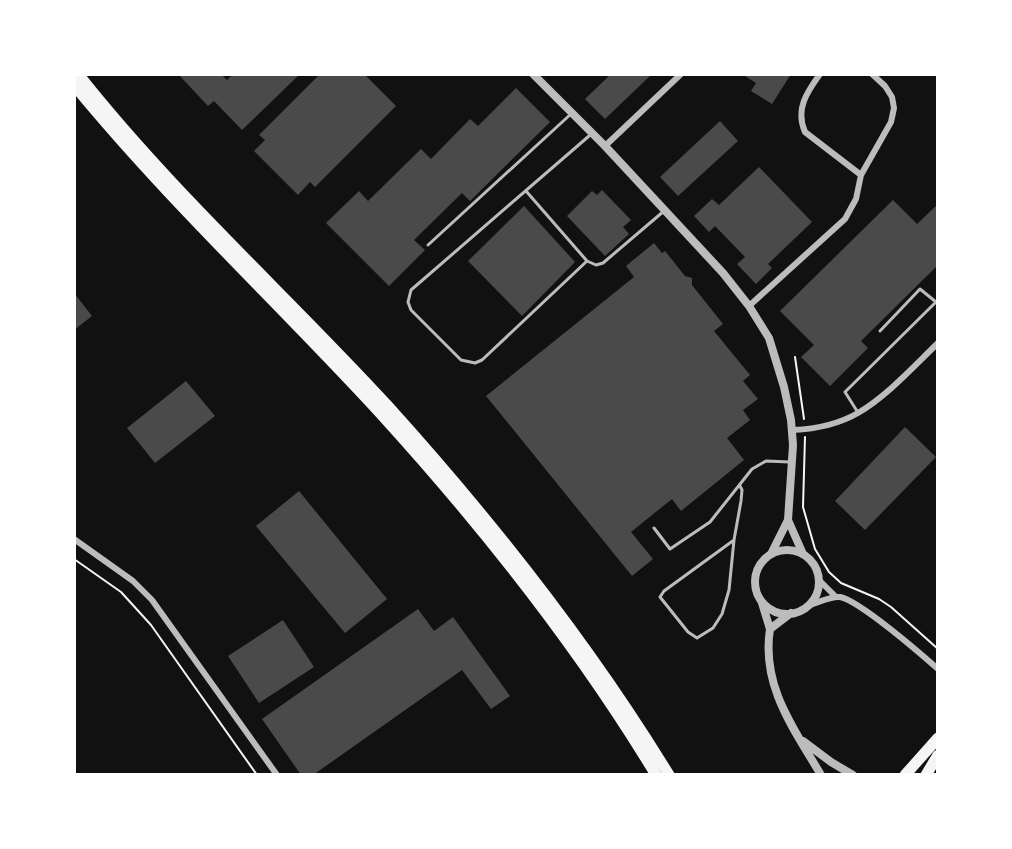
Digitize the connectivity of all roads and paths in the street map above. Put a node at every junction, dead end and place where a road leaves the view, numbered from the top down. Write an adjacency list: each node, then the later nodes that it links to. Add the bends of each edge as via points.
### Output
1 (78, 74): 46 (highway, via 444,469 559,614)
2 (533, 74): 7 (street)
3 (681, 74): 9 (street)
4 (820, 74): 10 (street, via 801,109 805,132)
5 (872, 74): 10 (street, via 885,86 894,108)
6 (74, 85): 45 (highway, via 437,476 570,646)
7 (572, 113): 8 (street); 13 (lane)
8 (592, 133): 9 (street); 11 (lane)
9 (605, 146): 12 (street)
10 (861, 175): 16 (street, via 845,219)
11 (525, 190): 14 (lane); 14 (lane, via 411,290 411,310 461,360 475,363)
12 (664, 211): 14 (lane, via 603,263); 16 (street)
13 (428, 245)
14 (587, 261)
15 (937, 303): 17 (lane, via 920,289); 20 (lane, via 845,392)
16 (749, 306): 22 (street, via 769,338)
17 (880, 331)
18 (938, 343): 20 (street)
19 (795, 357): 21 (path)
20 (858, 413): 21 (street)
21 (805, 429): 22 (street); 38 (path, via 803,507 815,549 841,583 891,607)
22 (793, 430): 23 (street)
23 (793, 462): 24 (lane, via 759,464); 25 (street)
24 (740, 486): 26 (lane, via 710,522 670,549); 28 (lane)
25 (788, 520): 29 (street); 30 (street)
26 (654, 528)
27 (74, 539): 44 (street, via 152,600)
28 (734, 540): 28 (lane, via 722,614 697,638 660,597)
29 (771, 554): 30 (street); 34 (street, via 757,571)
30 (803, 554): 32 (street)
31 (74, 559): 43 (path, via 121,592 151,625)
32 (819, 580): 33 (street); 35 (street)
33 (836, 597): 35 (street); 39 (street, via 872,615)
34 (760, 598): 36 (street, via 773,610); 37 (street)
35 (809, 605): 36 (street)
36 (791, 613): 37 (street)
37 (770, 629): 40 (street, via 770,675)
38 (938, 649)
39 (938, 669)
40 (799, 738): 47 (street); 48 (street)
41 (938, 738): 49 (highway)
42 (936, 757): 50 (highway)
43 (257, 775)
44 (277, 775)
45 (656, 775)
46 (669, 775)
47 (821, 775)
48 (853, 775)
49 (905, 775)
50 (928, 775)

